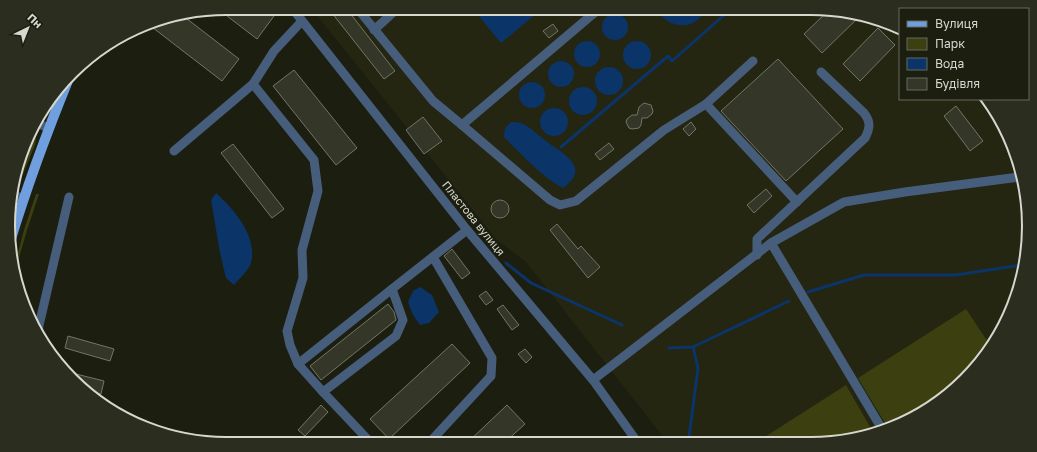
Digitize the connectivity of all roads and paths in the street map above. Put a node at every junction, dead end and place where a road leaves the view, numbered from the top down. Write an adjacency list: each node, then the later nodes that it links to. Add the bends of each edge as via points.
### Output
1 (297, 15): 5 (street, Пластова вулиця)
2 (362, 15): 6 (street)
3 (390, 15): 6 (street)
4 (592, 15): 13 (street)
5 (302, 21): 9 (street, via 274,51); 22 (street, Пластова вулиця)
6 (374, 30): 13 (street, via 433,101)
7 (753, 61): 11 (street)
8 (820, 72): 20 (street, via 864,113 869,120 869,129 865,138)
9 (253, 84): 15 (street); 28 (street, via 314,160 318,191 302,250 303,278 287,331)
10 (63, 93): 14 (main road)
11 (706, 104): 13 (street, via 664,130 576,201 560,205 550,200); 20 (street)
12 (41, 125): 14 (street)
13 (462, 125)
14 (48, 128): 19 (main road)
15 (174, 150)
16 (1016, 177): 23 (street, via 844,202)
17 (17, 196): 19 (street)
18 (69, 197): 27 (street)
19 (23, 198): 21 (main road)
20 (797, 202): 24 (street, via 757,239)
21 (15, 225)
22 (467, 230): 25 (street); 29 (street, Пластова вулиця)
23 (771, 243): 24 (street); 31 (street)
24 (756, 255): 29 (street)
25 (433, 257): 26 (street); 33 (street, via 492,358 491,376)
26 (392, 289): 28 (street); 30 (street, via 403,320 396,336)
27 (39, 324)
28 (298, 364): 30 (street)
29 (593, 380): 34 (street, Пластова вулиця)
30 (323, 392): 32 (street)
31 (880, 426)
32 (365, 437)
33 (435, 437)
34 (634, 437)

